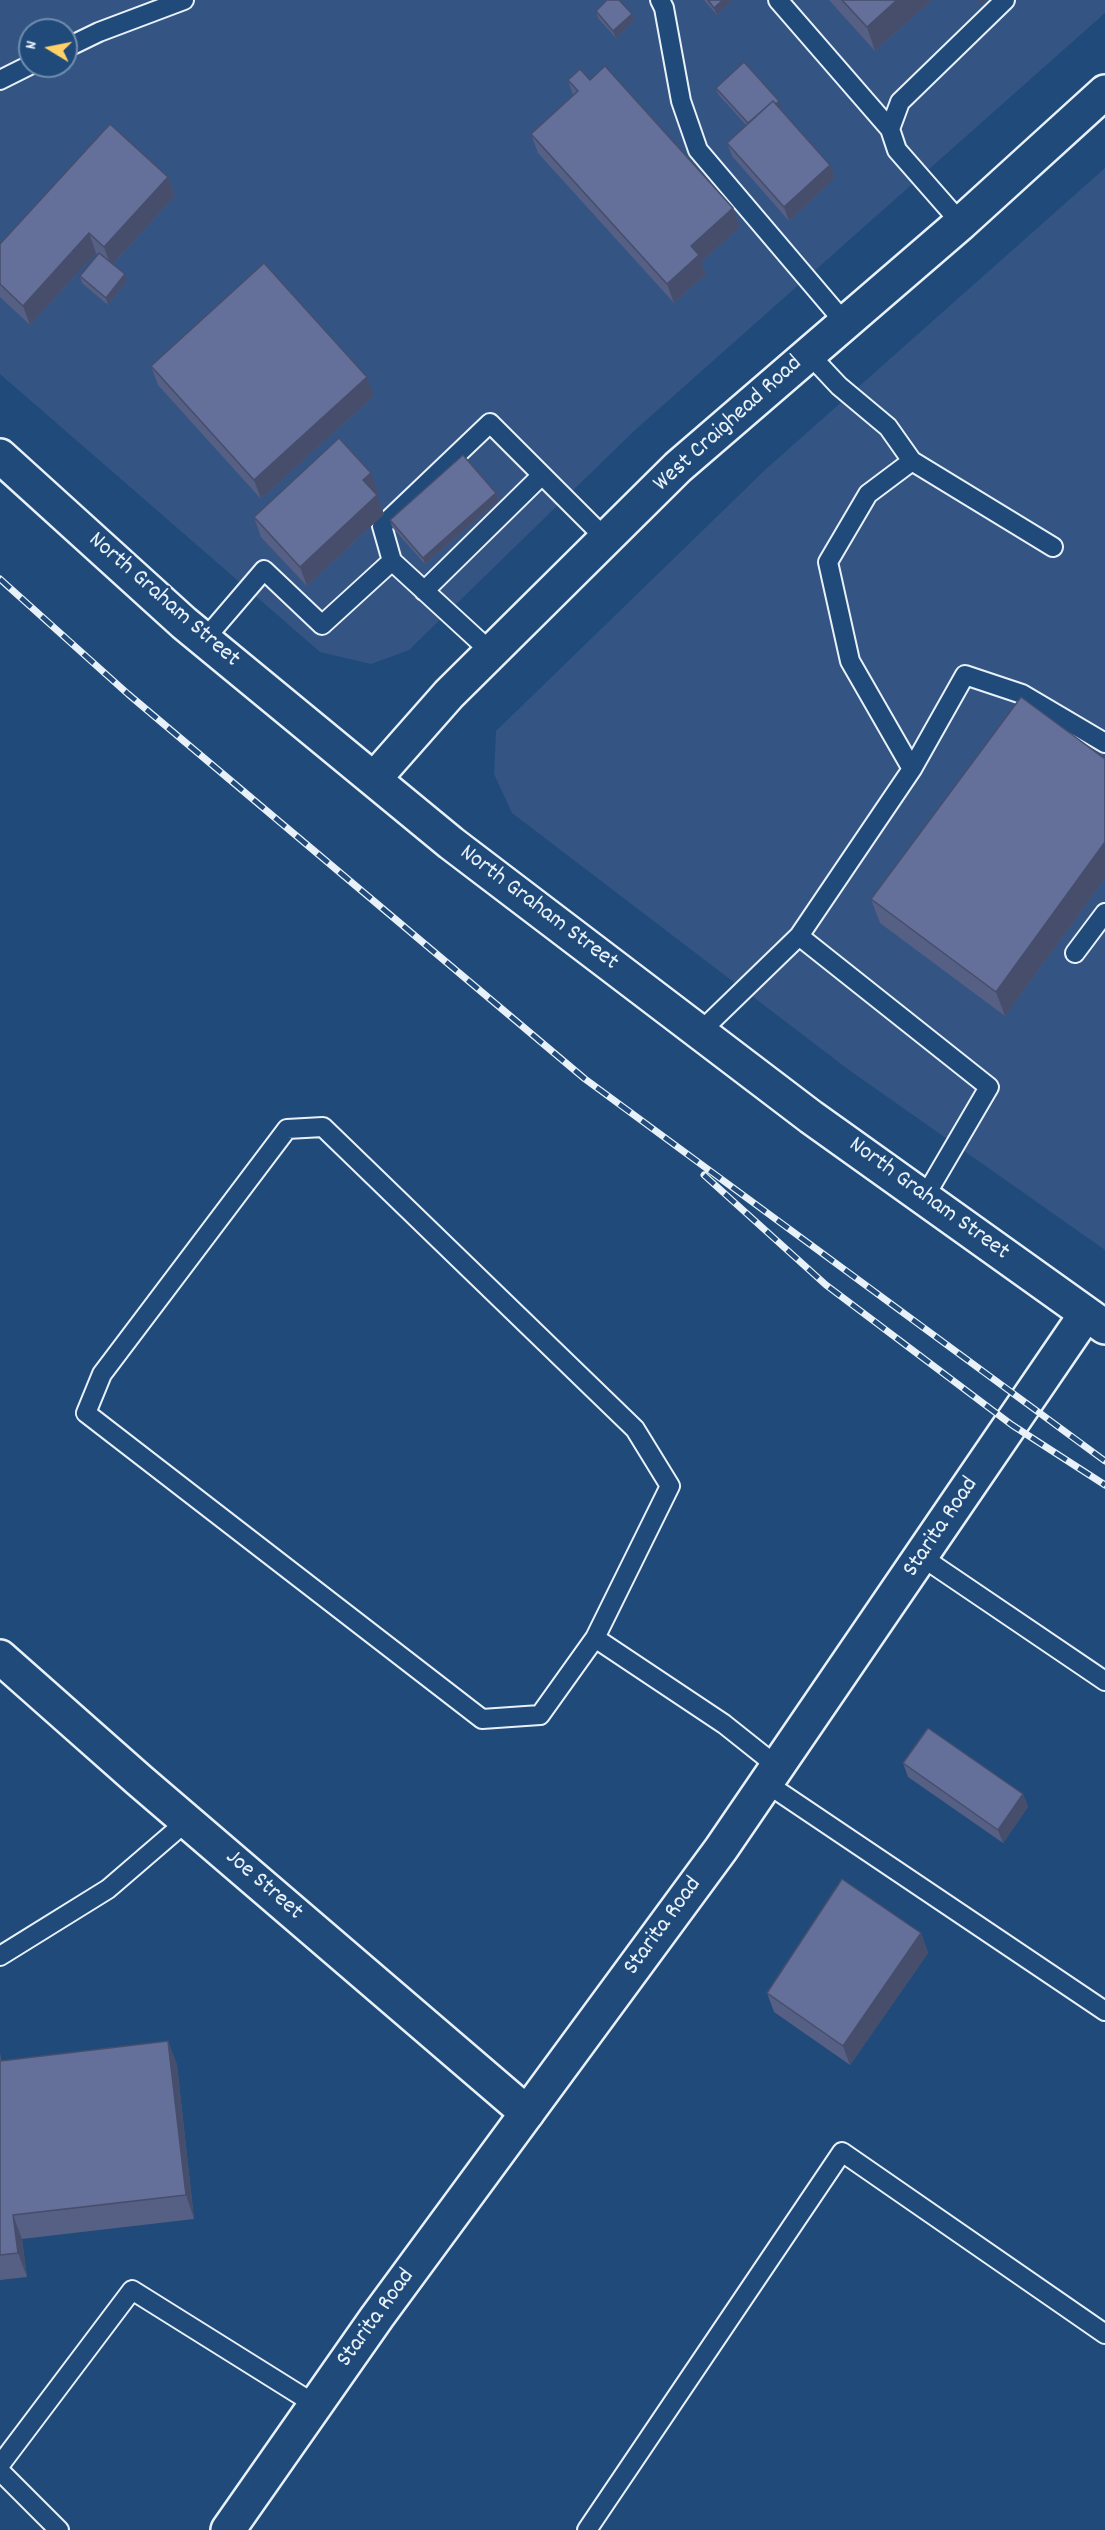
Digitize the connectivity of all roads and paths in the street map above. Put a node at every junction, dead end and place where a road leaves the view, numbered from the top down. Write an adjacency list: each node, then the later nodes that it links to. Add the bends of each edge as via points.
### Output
1 (184, 0): 5 (lane)
2 (660, 0): 11 (lane, via 681,101 698,150)
3 (778, 0): 9 (lane)
4 (1005, 0): 9 (lane, via 900,102)
5 (78, 42)
6 (18, 71): 7 (lane)
7 (0, 80)
8 (1105, 92): 10 (street, West Craighead Road)
9 (890, 129): 10 (lane, via 897,150)
10 (961, 223): 11 (street, West Craighead Road)
11 (845, 322): 12 (street, West Craighead Road)
12 (808, 354): 14 (lane, via 888,427); 16 (street, West Craighead Road, via 678,467)
13 (0, 456): 20 (street, North Graham Street)
14 (912, 461): 17 (lane); 23 (lane, via 868,494 828,562 850,661)
15 (542, 475): 16 (lane); 18 (lane, via 490,423 426,490 382,526); 19 (lane, via 468,536)
16 (606, 539): 21 (street, West Craighead Road)
17 (1053, 547)
18 (392, 561): 19 (lane); 20 (lane, via 322,625 264,570)
19 (424, 591): 21 (lane)
20 (204, 640): 24 (street, North Graham Street)
21 (491, 652): 24 (street, West Craighead Road)
22 (1105, 743): 23 (lane, via 1022,694 965,675)
23 (912, 769): 26 (lane)
24 (374, 779): 28 (street, North Graham Street, via 451,843)
25 (1105, 913): 27 (lane)
26 (799, 936): 28 (lane); 29 (lane, via 989,1087)
27 (1075, 953)
28 (700, 1032): 29 (street, North Graham Street)
29 (924, 1198): 30 (street, North Graham Street)
30 (1096, 1321): 31 (street, Starita Road)
31 (922, 1557): 34 (lane); 35 (street, Starita Road)
32 (595, 1638): 32 (lane, via 540,1714 482,1719 86,1413 102,1374 287,1129 323,1127 635,1429 670,1486); 35 (lane, via 724,1724)
33 (0, 1657): 36 (street, Joe Street)
34 (1105, 1681)
35 (772, 1775): 38 (lane); 39 (street, Starita Road)
36 (187, 1821): 37 (lane, via 108,1889); 39 (street, Joe Street)
37 (0, 1956)
38 (1105, 2012)
39 (527, 2113): 41 (street, Starita Road)
40 (1105, 2334): 46 (lane, via 842,2152)
41 (316, 2405): 42 (lane, via 132,2290); 45 (street, Starita Road)
42 (0, 2465)
43 (0, 2471): 44 (lane)
44 (58, 2530)
45 (228, 2530)
46 (587, 2530)

